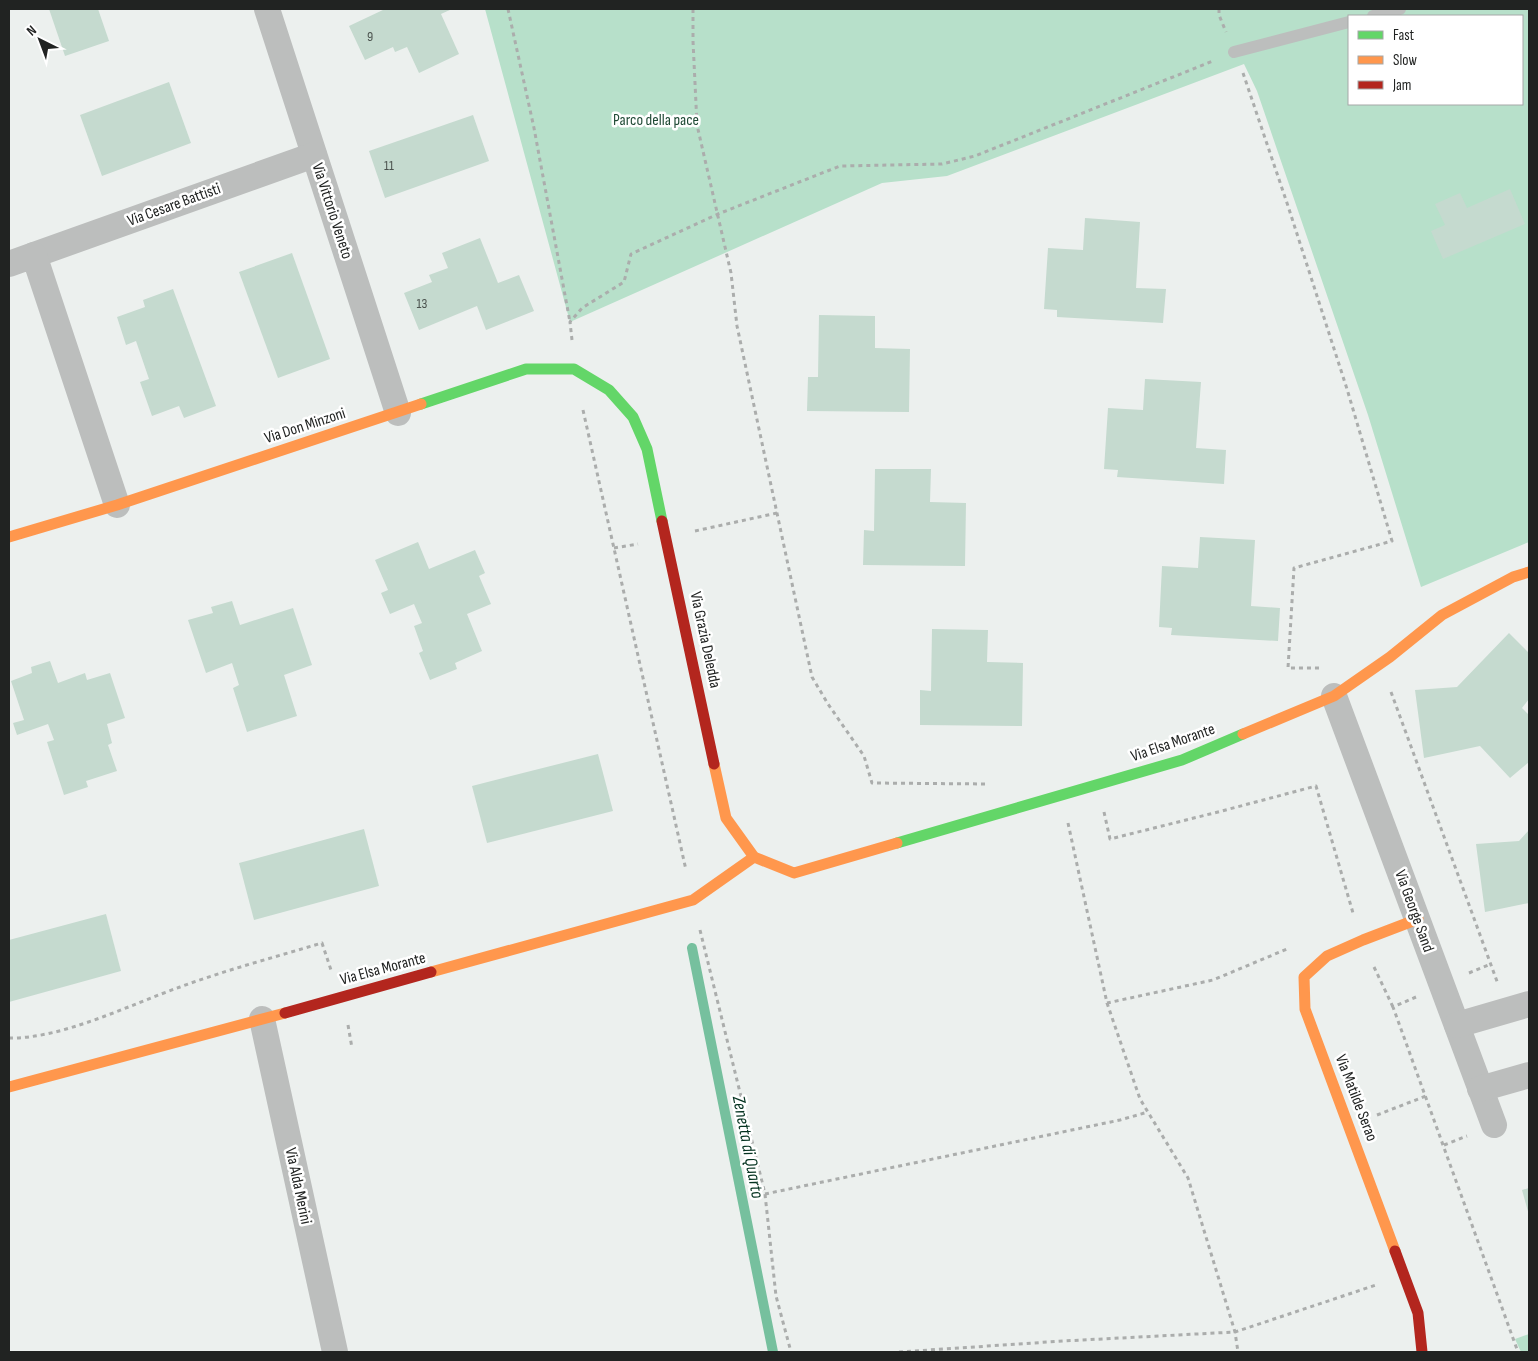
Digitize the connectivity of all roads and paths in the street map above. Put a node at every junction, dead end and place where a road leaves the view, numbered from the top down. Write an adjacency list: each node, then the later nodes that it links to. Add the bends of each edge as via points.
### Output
1 (267, 9): 8 (street, Via Vittorio Veneto)
2 (508, 9): 12 (path)
3 (693, 9): 9 (path, via 697,125)
4 (1400, 9): 5 (lane)
5 (1377, 15)
6 (1348, 22): 7 (lane)
7 (1234, 52): 9 (path, via 975,156 942,164 840,166); 18 (path, via 1288,206 1392,541 1294,568 1288,668)
8 (314, 154): 10 (street, Via Cesare Battisti); 14 (street, Via Vittorio Veneto)
9 (718, 214): 12 (path, via 631,254 624,282 582,308); 21 (path, via 731,273 737,326 812,677 864,756 872,783)
10 (34, 255): 11 (street, Via Cesare Battisti); 15 (street)
11 (9, 264)
12 (570, 322): 13 (path)
13 (574, 369): 14 (street, Via Don Minzoni, via 526,370); 24 (street, Via Grazia Deledda, via 609,390 633,416 647,449 726,818); 25 (path)
14 (398, 413): 15 (street, Via Don Minzoni)
15 (117, 505): 16 (street, Via Don Minzoni)
16 (9, 537)
17 (1529, 572): 19 (street, Via Elsa Morante, via 1512,577 1442,615)
18 (1326, 667)
19 (1375, 667): 20 (street, Via Elsa Morante); 29 (path, via 1387,682 1402,718)
20 (1334, 696): 22 (street, Via Elsa Morante, via 1182,760); 26 (street, Via George Sand)
21 (997, 784)
22 (1038, 801): 24 (street, Via Elsa Morante, via 794,873); 33 (path, via 1047,825 1068,820)
23 (1103, 811): 27 (path, via 1110,839 1316,786)
24 (754, 857): 25 (street, Via Elsa Morante)
25 (693, 900): 36 (street, Via Elsa Morante); 46 (path)
26 (1418, 919): 27 (street, Via Matilde Serao); 32 (street, Via George Sand)
27 (1363, 940): 35 (path); 53 (street, Via Matilde Serao, via 1327,956 1304,977 1305,1009 1418,1313)
28 (1293, 946): 33 (path, via 1213,980)
29 (1491, 964): 31 (path, via 1498,985); 32 (path)
30 (334, 977): 39 (path, via 322,943 181,986 71,1028)
31 (1506, 983)
32 (1442, 984): 35 (path); 38 (street, Via George Sand)
33 (1107, 1003): 44 (path, via 1140,1099)
34 (1529, 1004): 38 (street)
35 (1393, 1008): 54 (path)
36 (262, 1019): 42 (street, Via Elsa Morante); 49 (street, Via Alda Merini)
37 (347, 1023): 40 (path)
38 (1456, 1024): 43 (street, Via George Sand)
39 (9, 1038)
40 (352, 1048)
41 (1529, 1075): 43 (street)
42 (9, 1087)
43 (1480, 1089): 45 (street, Via George Sand)
44 (1148, 1112): 46 (path); 48 (path, via 1188,1178)
45 (1494, 1126)
46 (765, 1194): 50 (path, via 776,1296)
47 (1381, 1283): 48 (path)
48 (1235, 1332): 51 (path); 52 (path)
49 (335, 1352)
50 (792, 1352)
51 (899, 1352)
52 (1238, 1352)
53 (1422, 1352)
54 (1518, 1352)

